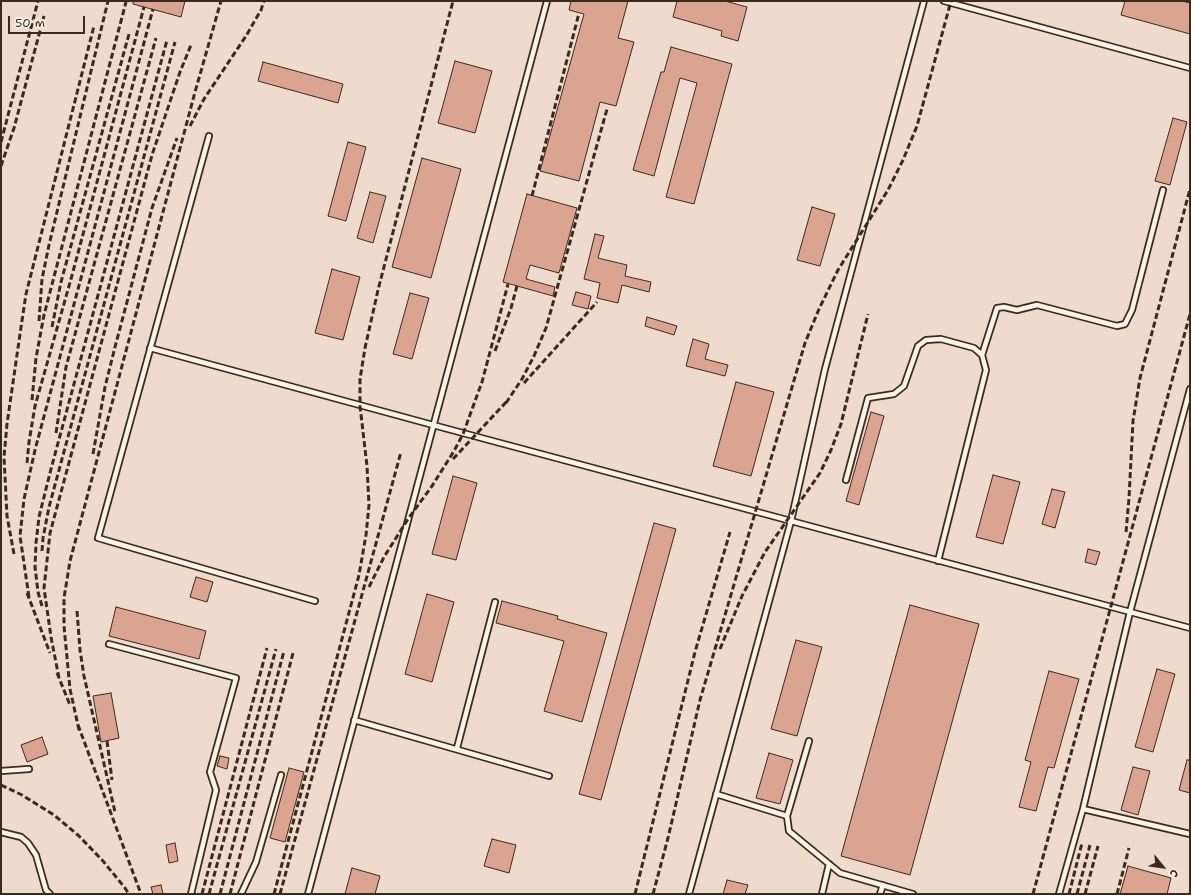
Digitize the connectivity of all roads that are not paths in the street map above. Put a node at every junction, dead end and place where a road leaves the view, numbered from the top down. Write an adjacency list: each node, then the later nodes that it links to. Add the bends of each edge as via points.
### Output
1 (547, 1): 10 (lane)
2 (924, 1): 12 (lane, via 825,369)
3 (944, 1): 4 (lane)
4 (1190, 68)
5 (209, 136): 7 (lane)
6 (1163, 190): 8 (lane, via 1132,310 1125,324 1117,326 1037,305 1017,310 997,308)
7 (150, 348): 10 (lane); 14 (lane, via 98,538)
8 (982, 355): 11 (lane, via 974,348 941,339 926,340 918,346 904,386 894,394 868,398); 13 (lane, via 986,370)
9 (1190, 389): 16 (lane)
10 (433, 425): 12 (lane); 19 (lane)
11 (846, 480)
12 (791, 521): 13 (lane); 26 (lane)
13 (938, 561): 16 (lane)
14 (315, 601)
15 (495, 602): 21 (lane)
16 (1130, 612): 17 (lane); 27 (lane)
17 (1190, 628)
18 (109, 644): 34 (lane, via 236,678 210,772 216,790)
19 (354, 720): 21 (lane); 36 (lane)
20 (809, 741): 28 (lane)
21 (457, 748): 25 (lane)
22 (29, 769): 23 (lane)
23 (1, 771)
24 (281, 775): 35 (lane, via 256,862)
25 (549, 776)
26 (716, 794): 28 (lane); 37 (lane)
27 (1083, 809): 30 (lane); 41 (lane)
28 (787, 816): 31 (lane, via 789,831)
29 (1, 832): 33 (lane, via 21,837 28,843 36,855 46,890)
30 (1190, 834)
31 (829, 864): 32 (lane, via 840,873); 38 (lane)
32 (883, 885): 39 (lane); 40 (lane)
33 (50, 894)
34 (191, 894)
35 (241, 894)
36 (308, 894)
37 (689, 894)
38 (822, 894)
39 (880, 894)
40 (913, 894)
41 (1059, 894)

